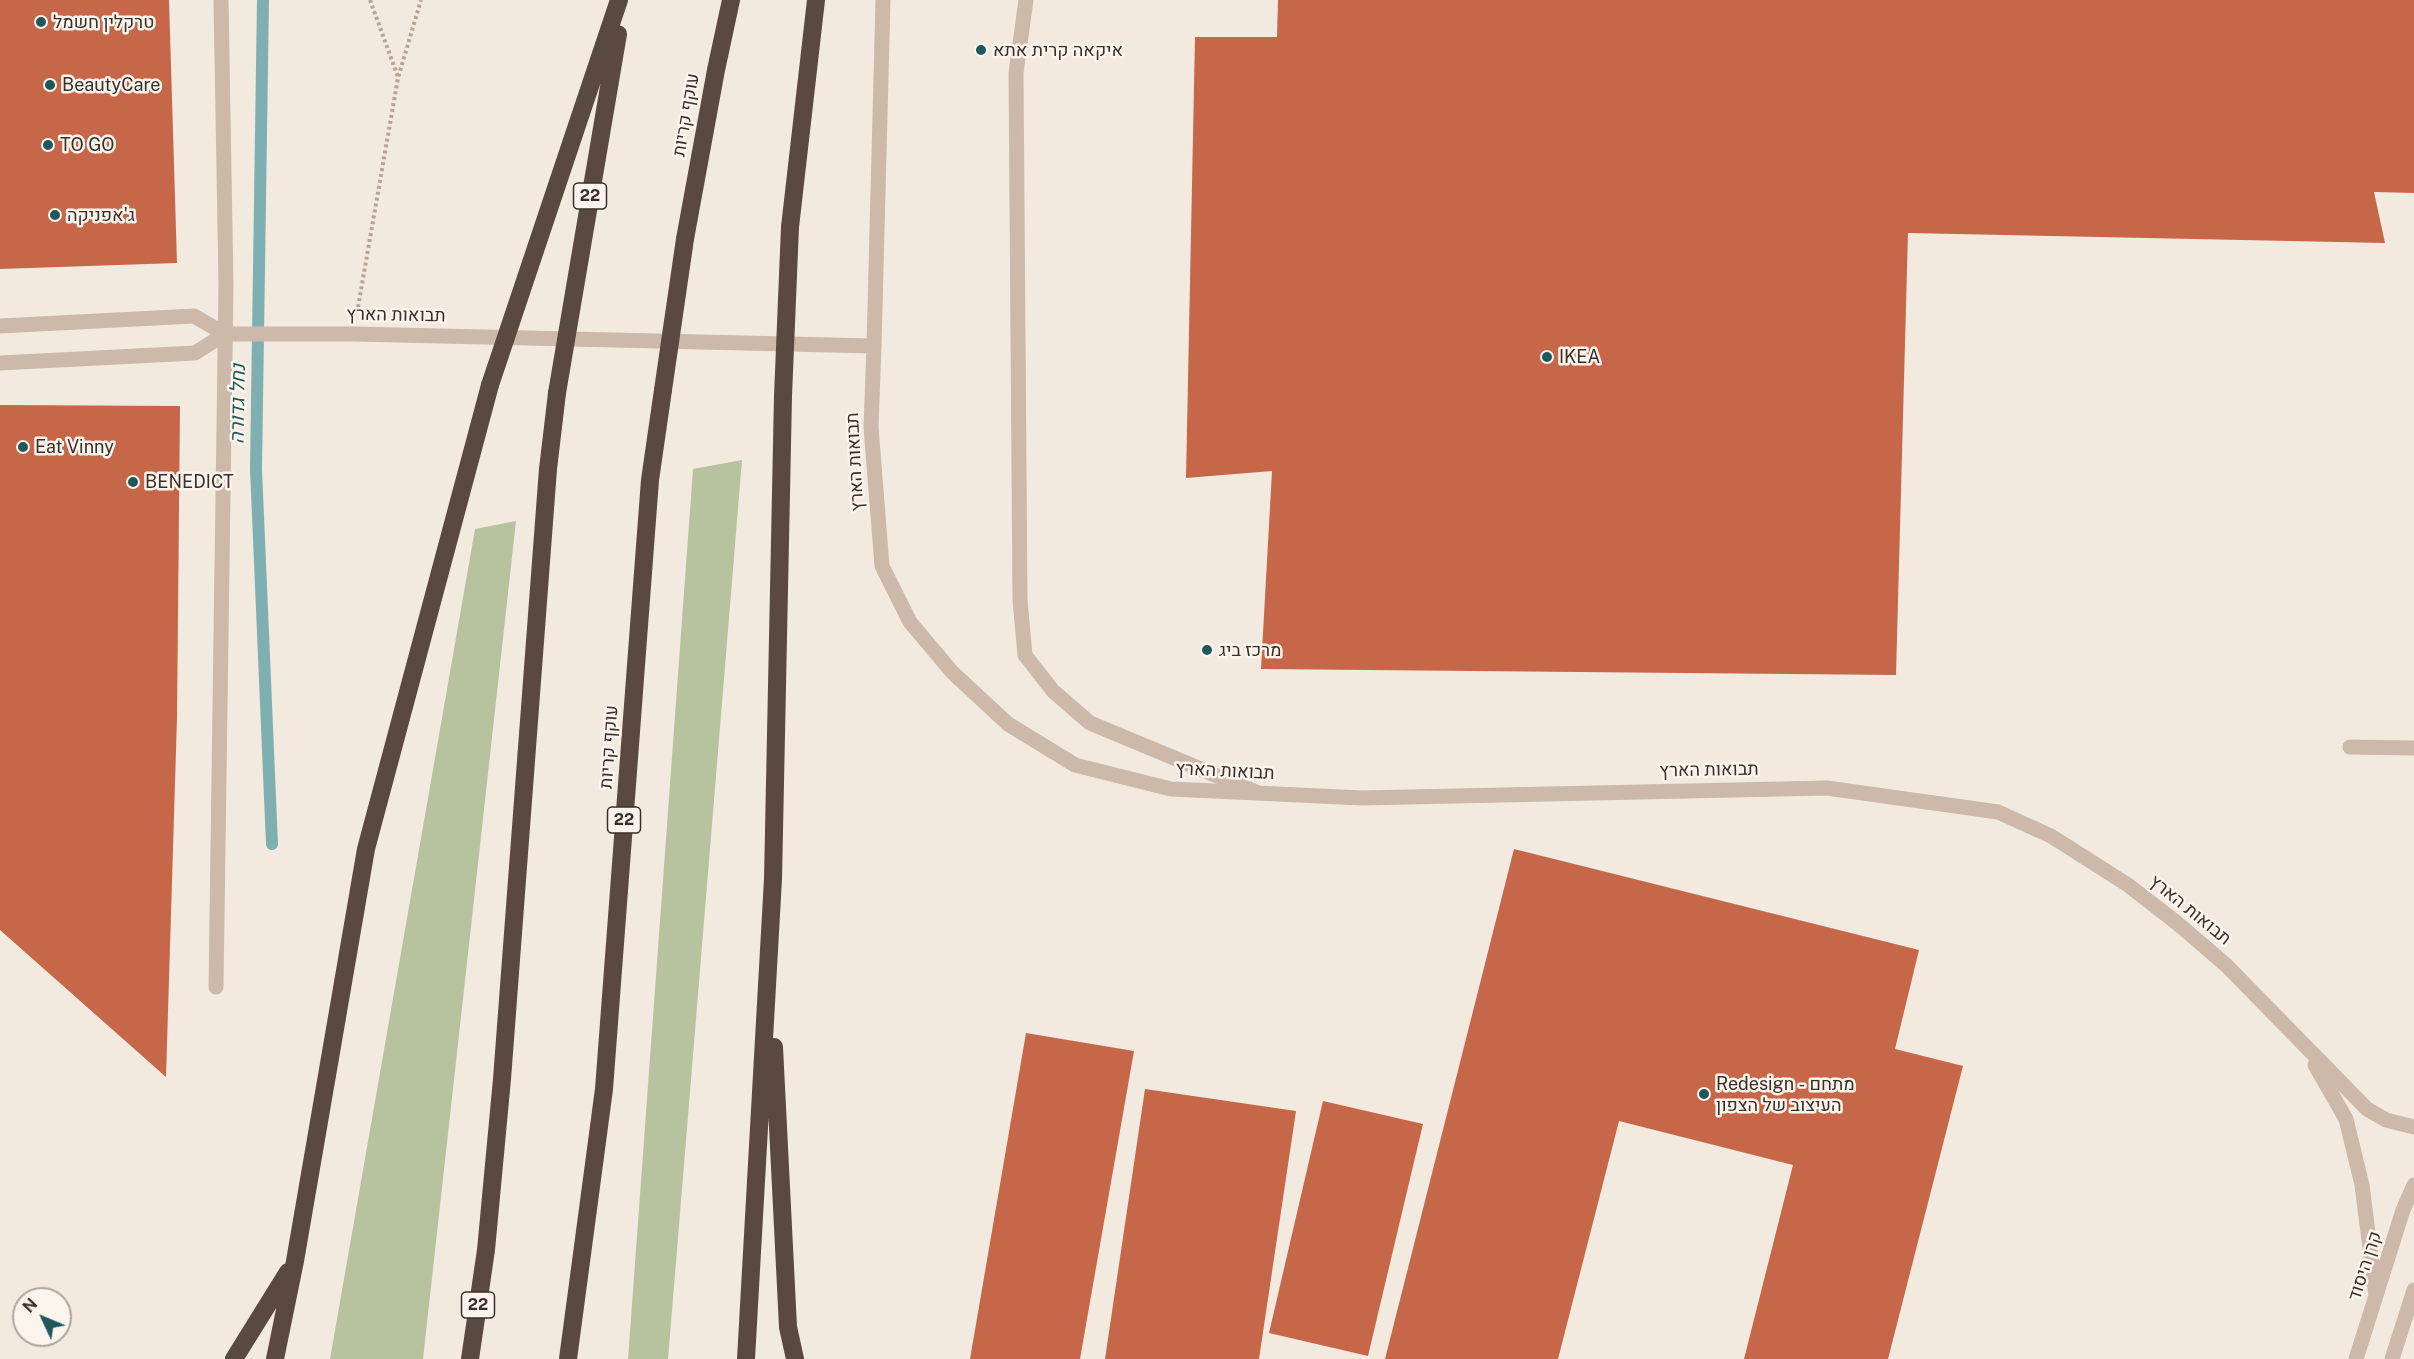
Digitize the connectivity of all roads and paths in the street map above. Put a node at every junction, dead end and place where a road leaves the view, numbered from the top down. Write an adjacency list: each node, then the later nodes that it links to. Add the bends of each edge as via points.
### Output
1 (221, 0): 12 (street)
2 (370, 0): 10 (path)
3 (421, 0): 10 (path)
4 (619, 0): 24 (highway, bridge, via 490,385 366,849)
5 (626, 0): 29 (highway, 22, bridge, via 557,393 548,469 502,1079 486,1250)
6 (731, 0): 30 (highway, עוקף קריות / 22, bridge, via 685,239 650,480 604,1089)
7 (816, 0): 19 (highway, bridge, via 790,227)
8 (883, 0): 14 (street)
9 (1026, 0): 18 (street, via 1017,73 1020,600 1025,655 1053,691 1090,723)
10 (398, 78): 13 (path)
11 (0, 326): 12 (street, via 194,316)
12 (225, 334): 13 (street, תבואות הארץ); 15 (street, via 195,353); 20 (street)
13 (354, 334): 14 (street, תבואות הארץ)
14 (874, 346): 18 (street, תבואות הארץ, via 871,427 882,566 910,622 952,672 1008,724 1075,765 1171,789)
15 (0, 363)
16 (2350, 747): 17 (street)
17 (2414, 748)
18 (1258, 793): 21 (street, תבואות הארץ, via 1362,798 1827,788 1998,812 2051,836 2128,885 2226,965)
19 (769, 953): 31 (highway); 32 (highway, via 788,1327)
20 (216, 987)
21 (2305, 1047): 22 (street, תבואות הארץ, via 2367,1109 2386,1120); 26 (street, via 2346,1119 2362,1185)
22 (2414, 1127)
23 (2414, 1185): 26 (street, קרן היסוד)
24 (295, 1261): 27 (highway); 28 (highway)
25 (2414, 1290): 34 (street)
26 (2376, 1296): 33 (street, קרן היסוד)
27 (234, 1359)
28 (274, 1359)
29 (470, 1359)
30 (568, 1359)
31 (746, 1359)
32 (795, 1359)
33 (2356, 1359)
34 (2392, 1359)

